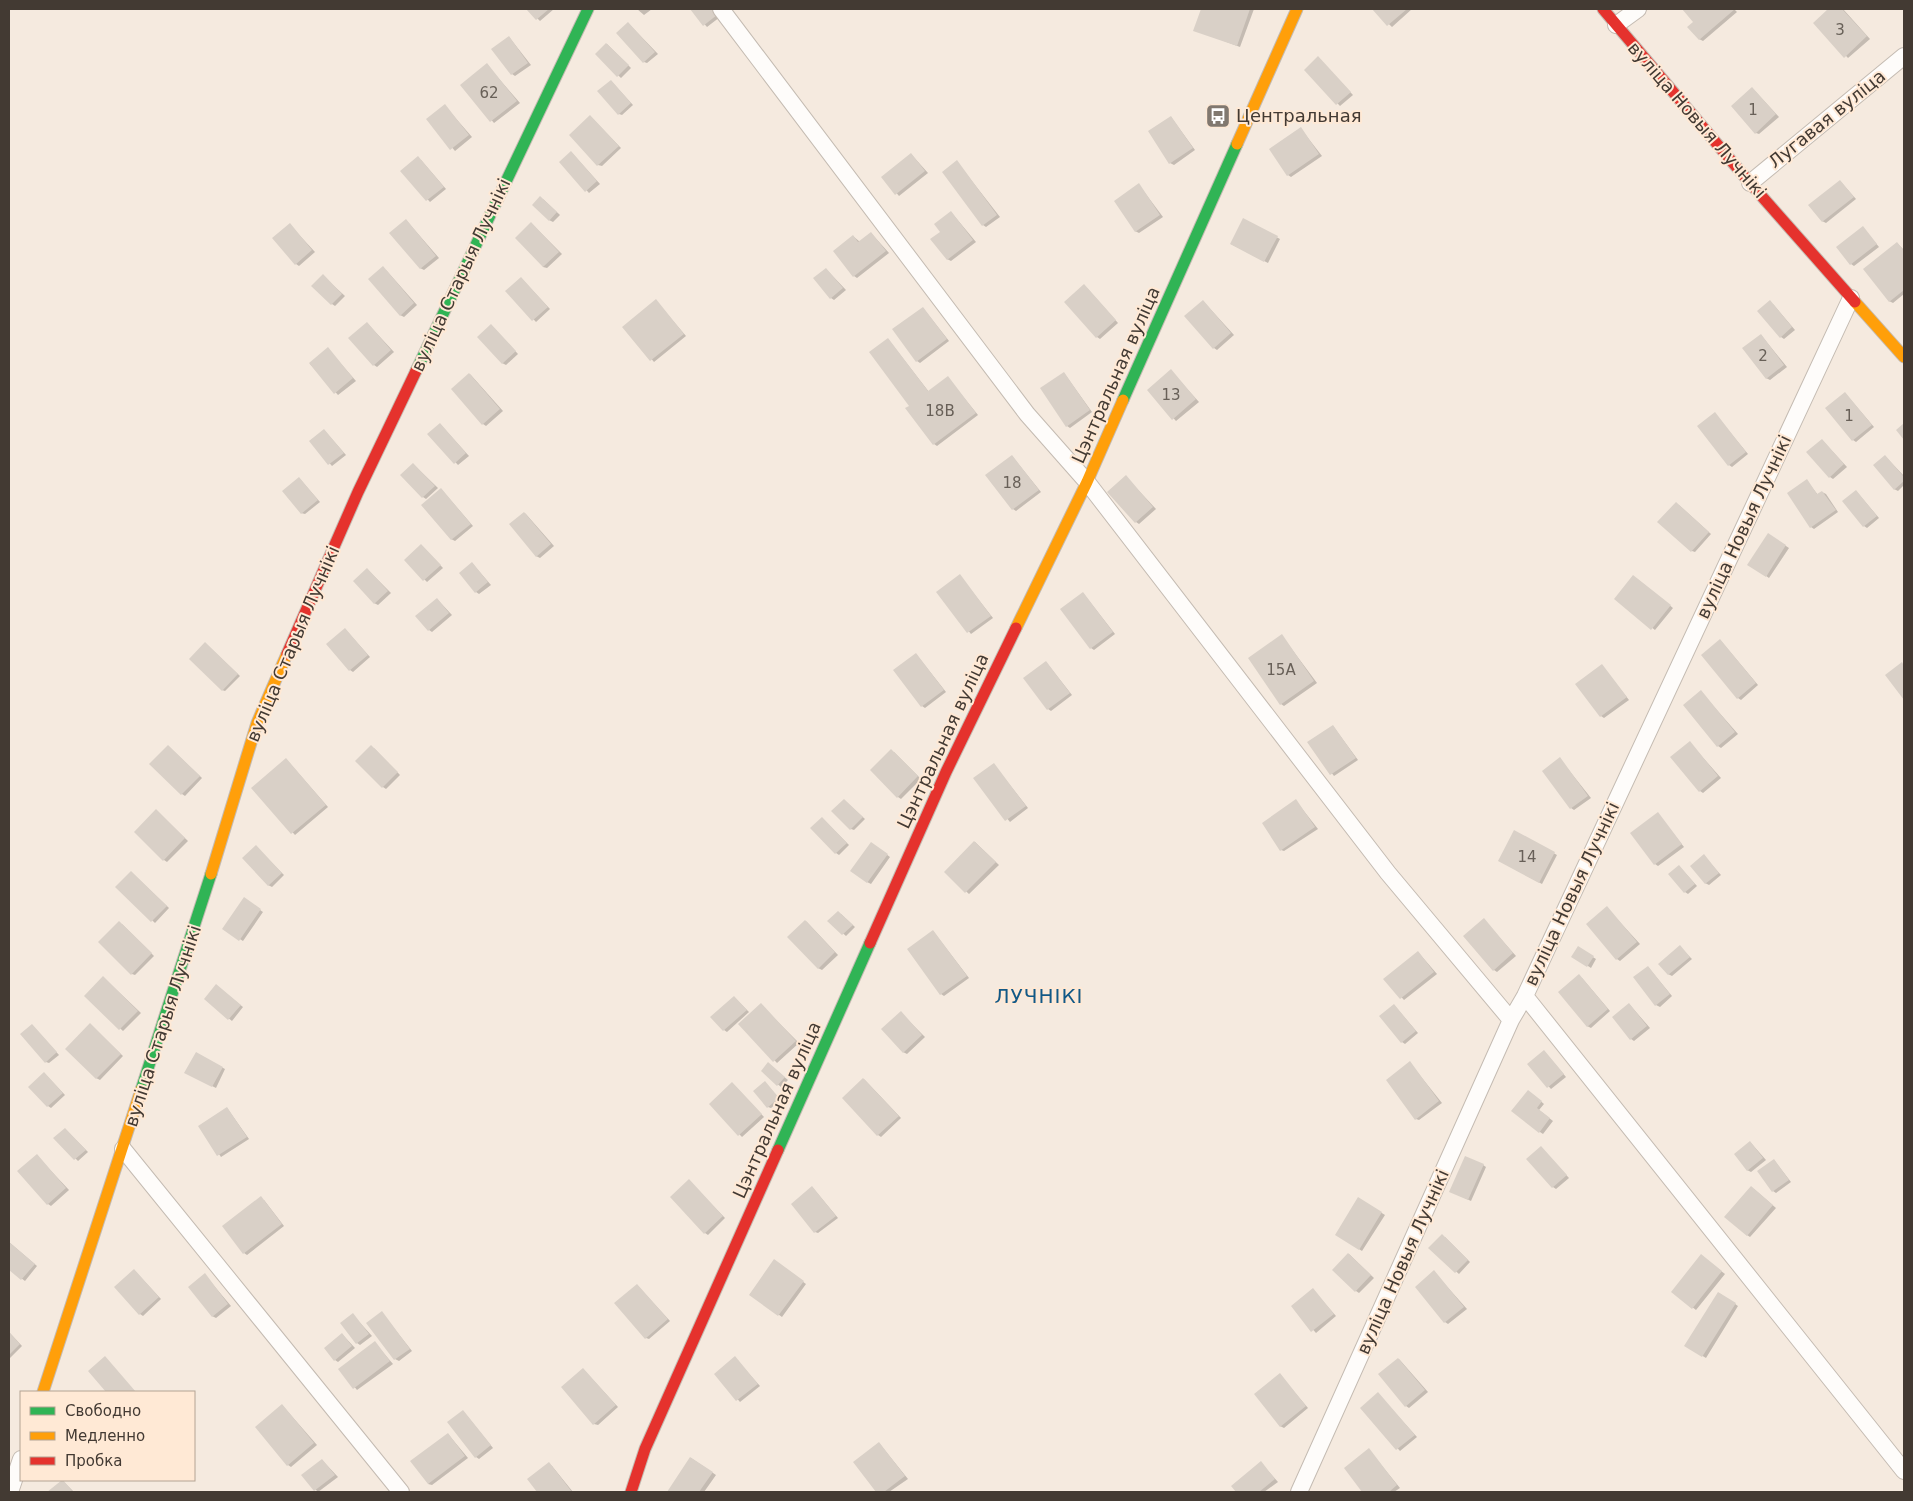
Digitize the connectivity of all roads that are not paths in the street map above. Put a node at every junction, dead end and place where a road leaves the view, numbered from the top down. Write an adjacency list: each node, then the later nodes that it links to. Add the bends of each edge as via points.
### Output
1 (588, 9): 14 (street, вуліца Старыя Лучнікі, via 358,492 257,723)
2 (721, 9): 11 (street, via 1027,414)
3 (1297, 9): 11 (street, Цэнтральная вуліца)
4 (1603, 9): 6 (street, вуліца Новыя Лучнікі)
5 (1638, 9): 6 (street)
6 (1616, 25): 8 (street, вуліца Новыя Лучнікі)
7 (1904, 56): 8 (street, Лугавая вуліца)
8 (1750, 182): 9 (street, вуліца Новыя Лучнікі)
9 (1851, 298): 10 (street, вуліца Новыя Лучнікі); 12 (street, вуліца Новыя Лучнікі)
10 (1904, 357)
11 (1087, 482): 13 (street, via 1388,873); 20 (street, Цэнтральная вуліца, via 946,772 645,1449)
12 (1525, 996): 13 (street, вуліца Новыя Лучнікі); 17 (street)
13 (1511, 1020): 21 (street, вуліца Новыя Лучнікі)
14 (123, 1149): 15 (street, вуліца Старыя Лучнікі); 19 (street)
15 (43, 1391)
16 (20, 1462): 18 (street)
17 (1904, 1471)
18 (10, 1492)
19 (402, 1492)
20 (631, 1492)
21 (1299, 1492)

